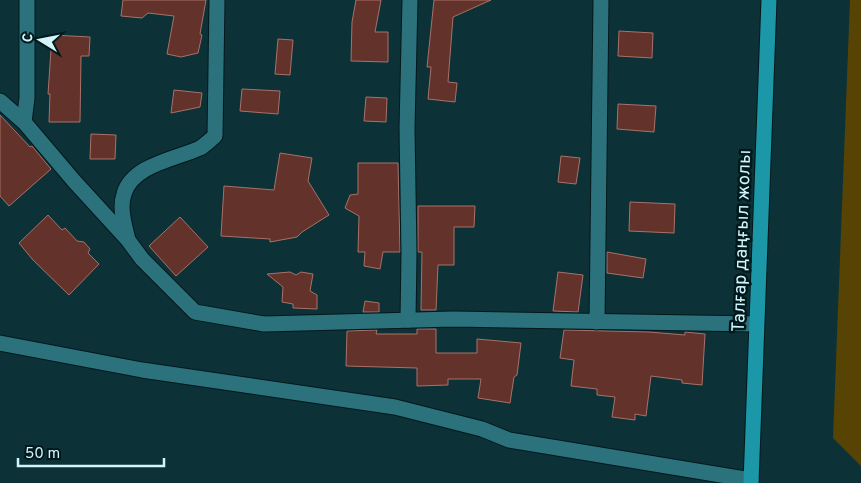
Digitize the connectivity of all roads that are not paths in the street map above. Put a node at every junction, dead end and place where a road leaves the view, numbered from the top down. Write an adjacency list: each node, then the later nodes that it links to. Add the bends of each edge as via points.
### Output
1 (27, 0): 7 (street)
2 (216, 0): 8 (street, via 215,136 201,147 134,176 124,194 123,213)
3 (410, 0): 9 (street)
4 (601, 0): 10 (street)
5 (769, 0): 11 (main road, Талғар даңғыл жолы)
6 (0, 101): 7 (street)
7 (24, 122): 8 (street)
8 (128, 240): 9 (street, via 142,259 195,312 264,324)
9 (408, 320): 10 (street)
10 (598, 322): 11 (street)
11 (756, 324): 13 (main road, Талғар даңғыл жолы)
12 (0, 342): 13 (street, via 142,370 395,407 482,429 509,440)
13 (751, 481)

